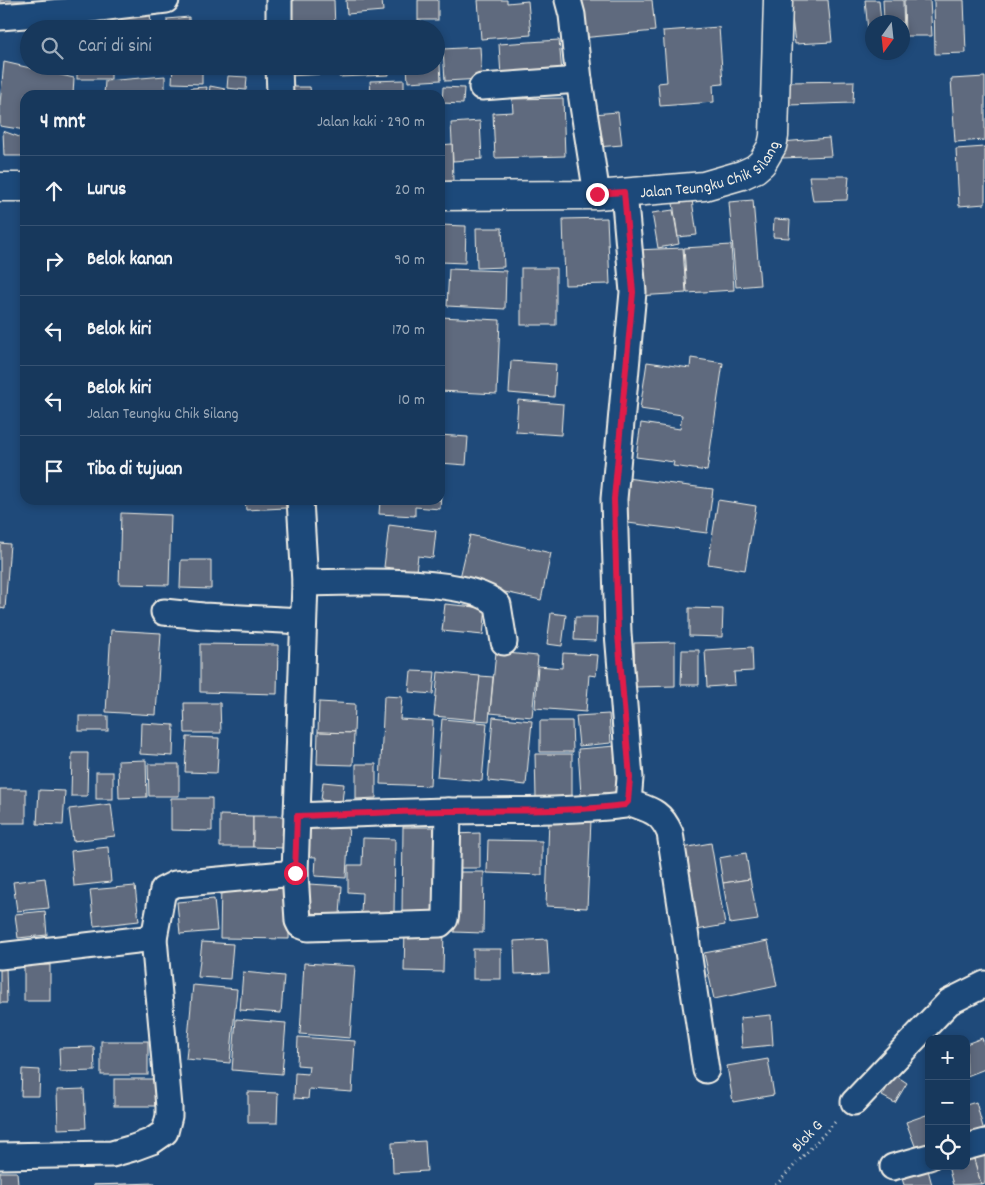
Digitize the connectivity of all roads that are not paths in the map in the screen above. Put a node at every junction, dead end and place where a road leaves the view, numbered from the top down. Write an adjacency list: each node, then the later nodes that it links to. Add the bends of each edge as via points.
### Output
1 (166, 0): 5 (street)
2 (279, 0): 7 (street)
3 (568, 0): 9 (street)
4 (778, 0): 14 (street, Jalan Teungku Chik Silang, via 774,136 762,163 742,175 704,186)
5 (74, 6): 6 (street)
6 (0, 17)
7 (279, 20)
8 (279, 75): 11 (street)
9 (579, 80): 10 (street); 14 (street)
10 (482, 87)
11 (280, 90)
12 (0, 187): 13 (street)
13 (20, 188)
14 (611, 193): 15 (street, Jalan Teungku Chik Silang); 21 (street, via 633,292 614,499 618,634 630,778)
15 (445, 196)
16 (300, 505): 17 (street)
17 (305, 583): 19 (street); 20 (street, via 432,585 484,595 498,605)
18 (164, 612): 19 (street)
19 (303, 621): 23 (street)
20 (504, 642)
21 (628, 802): 22 (street, via 594,808); 28 (street, via 664,819 670,833)
22 (448, 811): 23 (street); 24 (street, via 446,912 440,924 304,927 298,921)
23 (297, 816): 24 (street)
24 (295, 873): 25 (street, via 169,885 161,896)
25 (154, 938): 26 (street); 32 (street, via 170,1107 165,1132 152,1141 112,1154)
26 (0, 956)
27 (985, 984): 29 (street, via 949,1002)
28 (706, 1070)
29 (854, 1102)
30 (985, 1142): 31 (street)
31 (970, 1146)
32 (0, 1156)
33 (925, 1158): 34 (street)
34 (893, 1167)

